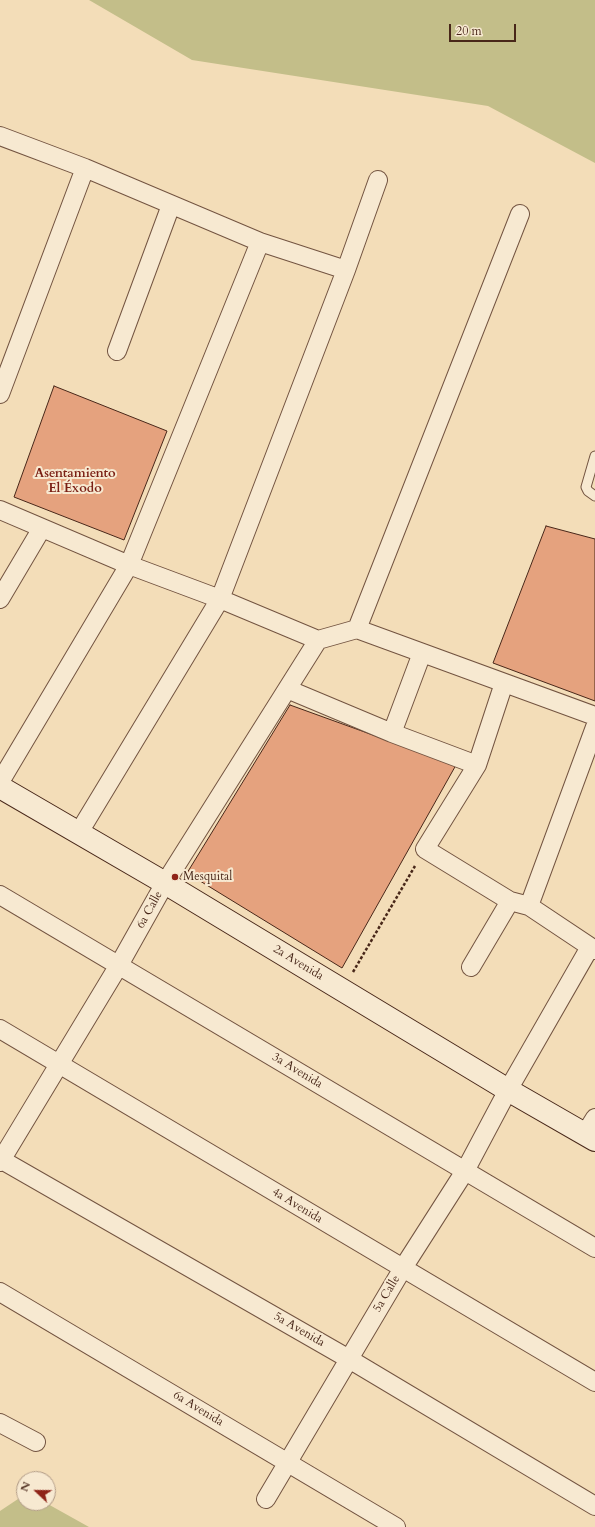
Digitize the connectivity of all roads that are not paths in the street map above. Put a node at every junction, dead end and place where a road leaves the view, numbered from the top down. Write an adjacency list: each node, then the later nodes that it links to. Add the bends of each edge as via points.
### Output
1 (0, 136): 2 (street)
2 (85, 168): 4 (street); 9 (street)
3 (378, 180): 7 (street)
4 (171, 205): 6 (street); 8 (street)
5 (520, 214): 17 (street)
6 (260, 242): 7 (street); 14 (street)
7 (346, 270): 16 (street)
8 (117, 351)
9 (0, 394)
10 (595, 456): 11 (lane, via 586,486)
11 (595, 496)
12 (0, 510): 13 (street)
13 (42, 528): 14 (street); 15 (street)
14 (129, 565): 16 (street); 26 (street)
15 (0, 599)
16 (220, 599): 18 (street); 28 (street)
17 (357, 629): 18 (street); 19 (street)
18 (318, 640): 21 (street, 6a Calle)
19 (422, 653): 20 (street); 24 (street)
20 (504, 683): 22 (street); 25 (street)
21 (287, 688): 24 (street); 29 (street, 6a Calle)
22 (595, 716)
23 (595, 727): 32 (street)
24 (392, 733): 25 (street)
25 (477, 765): 31 (street, via 425,849)
26 (0, 782)
27 (0, 787): 28 (main road, 2a Avenida)
28 (78, 834): 29 (main road, 2a Avenida)
29 (165, 883): 34 (street, 6a Calle); 38 (main road, 2a Avenida)
30 (0, 895): 34 (street, 3a Avenida)
31 (510, 901): 32 (street); 35 (street)
32 (529, 906): 33 (street)
33 (592, 949): 38 (street, 5a Calle)
34 (119, 965): 37 (street, 6a Calle); 41 (street, 3a Avenida)
35 (471, 967)
36 (0, 1029): 37 (street, 4a Avenida)
37 (58, 1064): 40 (street, 6a Calle); 43 (street, 4a Avenida)
38 (508, 1090): 39 (main road, 2a Avenida); 41 (street, 5a Calle)
39 (592, 1131)
40 (0, 1161): 45 (street, 5a Avenida)
41 (466, 1171): 42 (street, 3a Avenida); 43 (street, 5a Calle)
42 (595, 1248)
43 (403, 1268): 45 (street, 5a Calle); 46 (street, 4a Avenida)
44 (0, 1292): 49 (street, 6a Avenida)
45 (349, 1359): 49 (street, 5a Calle); 51 (street, 5a Avenida)
46 (595, 1382)
47 (0, 1422): 48 (street)
48 (36, 1442)
49 (288, 1462): 50 (street, 5a Calle); 52 (street, 6a Avenida)
50 (266, 1499)
51 (595, 1506)
52 (396, 1527)

